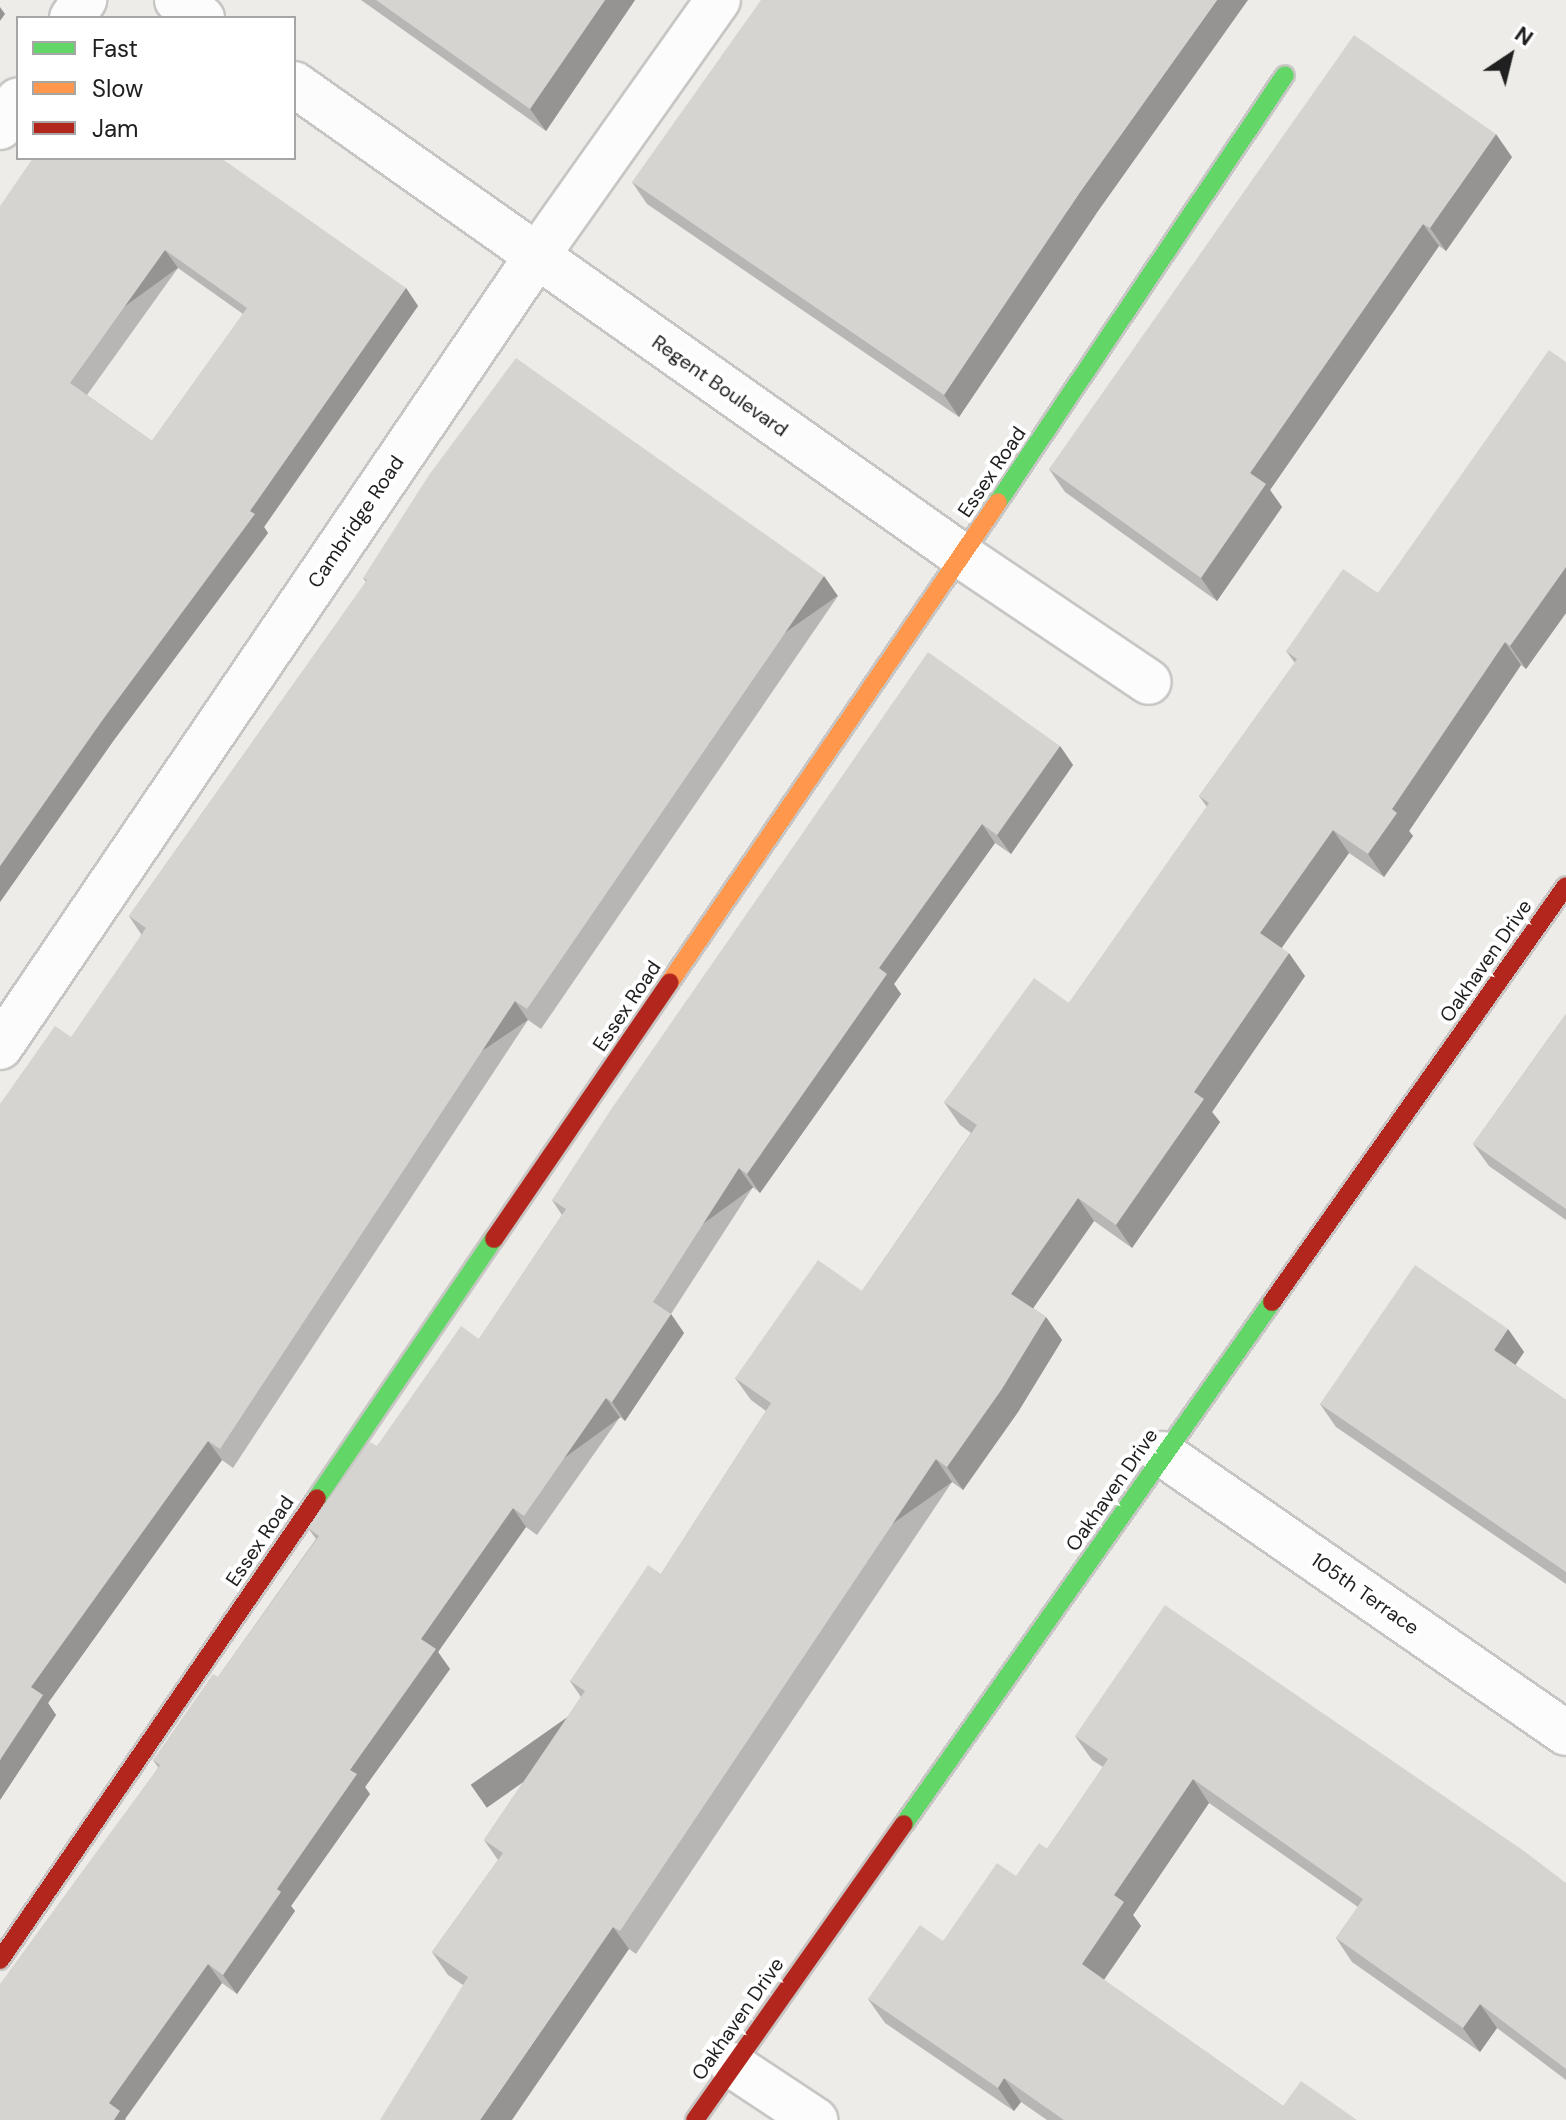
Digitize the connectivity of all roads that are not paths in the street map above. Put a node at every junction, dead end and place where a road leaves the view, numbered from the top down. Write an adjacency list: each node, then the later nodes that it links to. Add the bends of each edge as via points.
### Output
1 (177, 0): 3 (street)
2 (718, 0): 8 (street, Cambridge Road)
3 (199, 16)
4 (1285, 75): 9 (street, Essex Road)
5 (296, 85): 8 (street, Regent Boulevard)
6 (16, 103): 7 (street)
7 (0, 127)
8 (536, 257): 9 (street, Regent Boulevard); 12 (street, Cambridge Road)
9 (962, 556): 10 (street, Regent Boulevard); 15 (street, Essex Road)
10 (1149, 682)
11 (1566, 886): 13 (street, Oakhaven Drive)
12 (0, 1047)
13 (1163, 1454): 14 (street, 105th Terrace); 16 (street, Oakhaven Drive)
14 (1566, 1733)
15 (0, 1960)
16 (732, 2065): 17 (street, Oakhaven Drive); 18 (street)
17 (695, 2120)
18 (815, 2120)

